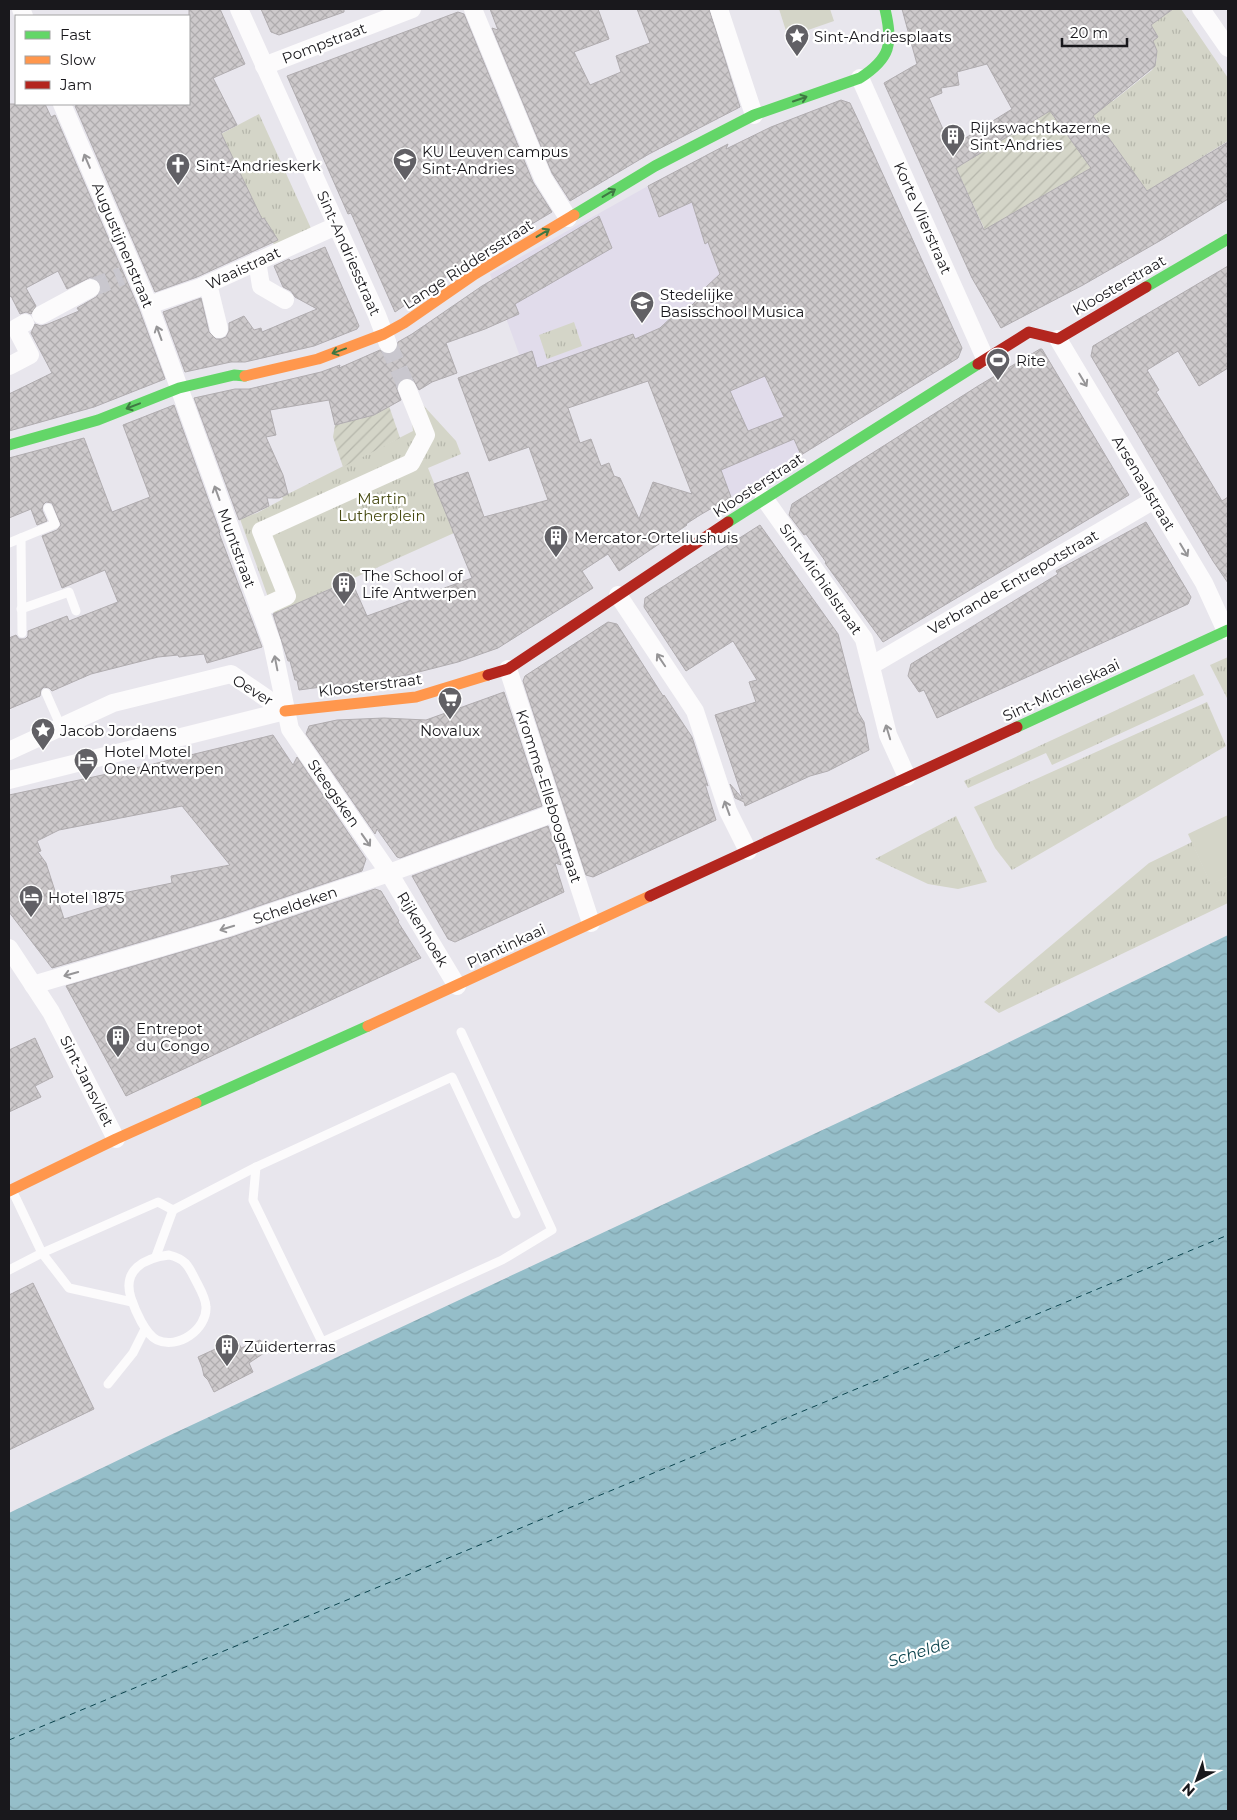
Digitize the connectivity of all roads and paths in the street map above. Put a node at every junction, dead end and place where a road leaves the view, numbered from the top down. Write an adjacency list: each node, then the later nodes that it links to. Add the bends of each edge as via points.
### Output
1 (239, 9): 8 (street, Sint-Andriesstraat)
2 (412, 9): 8 (street, Pompstraat)
3 (473, 9): 12 (street, via 543,178)
4 (719, 9): 11 (street)
5 (885, 9): 9 (street, via 890,47 879,65)
6 (1201, 9): 7 (street)
7 (1228, 48)
8 (264, 66): 13 (street, Sint-Andriesstraat)
9 (860, 78): 11 (street, one-way to 9); 23 (street, Korte Vlierstraat)
10 (62, 105): 19 (street, Augustijnenstraat, one-way to 10, via 128,273)
11 (754, 115): 12 (street, Lange Riddersstraat, one-way to 11, via 655,166)
12 (568, 218): 22 (street, Lange Riddersstraat, one-way to 12, via 475,274)
13 (336, 226): 15 (street, Waaistraat); 22 (street, Sint-Andriesstraat)
14 (1228, 238): 21 (street, Kloosterstraat)
15 (257, 261): 16 (street, Waaistraat); 18 (street, via 261,286)
16 (208, 284): 19 (street, Waaistraat); 20 (street)
17 (91, 288): 24 (street, via 16,328 30,354)
18 (285, 300)
19 (149, 305): 25 (street, Augustijnenstraat, one-way to 19)
20 (218, 329)
21 (1058, 338): 23 (street, Kloosterstraat, via 1029,332); 29 (street, Arsenaalstraat, one-way to 29)
22 (386, 339): 25 (street, Lange Riddersstraat, one-way to 25, via 318,359)
23 (985, 358): 28 (street, Kloosterstraat)
24 (9, 366)
25 (179, 388): 27 (street, Lange Riddersstraat, one-way to 27, via 98,420); 33 (street, Muntstraat, one-way to 25)
26 (407, 388): 31 (street, via 426,435 411,463)
27 (9, 445)
28 (764, 498): 35 (street, Kloosterstraat); 41 (street, Sint-Michielstraat, via 864,639)
29 (1154, 500): 39 (street, Arsenaalstraat, one-way to 39, via 1204,583); 41 (street, Verbrande-Entrepotstraat)
30 (48, 508): 32 (lane, via 55,524)
31 (261, 531): 33 (street); 37 (street, via 287,596)
32 (21, 538): 34 (lane); 36 (lane)
33 (234, 542): 37 (street, Muntstraat)
34 (9, 543)
35 (618, 596): 42 (street, Kloosterstraat); 50 (street, one-way to 35, via 728,812 695,711)
36 (21, 609): 38 (lane, via 69,592); 40 (lane)
37 (259, 609): 44 (street, Muntstraat, one-way to 37, via 272,643)
38 (76, 612)
39 (1227, 630): 47 (street, Sint-Michielskaai)
40 (22, 633)
41 (872, 664): 47 (street, Sint-Michielstraat, one-way to 41, via 888,735)
42 (508, 669): 44 (street, Kloosterstraat, via 416,697); 49 (street, Kromme-Elleboogstraat)
43 (46, 693): 45 (lane)
44 (285, 711): 45 (street, Oever, via 231,674 113,703); 48 (street, Oever); 51 (street, Steegsken, one-way to 51, via 290,729)
45 (61, 727): 46 (street, Oever)
46 (9, 751)
47 (907, 777): 50 (street, Plantinkaai)
48 (9, 780)
49 (554, 813): 51 (street, Scheldeken); 52 (street, Kromme-Elleboogstraat)
50 (748, 851): 52 (street, Plantinkaai)
51 (389, 873): 54 (street, Scheldeken, one-way to 54, via 229,927); 55 (street, Rijkenhoek)
52 (590, 923): 55 (street, Plantinkaai)
53 (9, 948): 54 (street, Sint-Jansvliet)
54 (34, 985): 57 (street, Sint-Jansvliet)
55 (457, 986): 57 (street, Plantinkaai)
56 (461, 1032): 58 (lane, via 552,1230 502,1260 322,1342 253,1200)
57 (116, 1140): 59 (street, Sint-Jansvliet)
58 (256, 1167): 60 (lane); 61 (lane, via 452,1077)
59 (10, 1190): 62 (lane)
60 (173, 1210): 62 (lane, via 158,1202); 63 (lane)
61 (516, 1214)
62 (42, 1253): 64 (lane); 65 (lane, via 69,1288)
63 (156, 1256): 65 (lane, via 132,1272 128,1288); 66 (lane, via 180,1258 189,1268 206,1306 205,1320 196,1331 171,1342 157,1340)
64 (9, 1270)
65 (132, 1302): 66 (lane)
66 (145, 1329): 67 (lane, via 133,1353)
67 (108, 1384)

